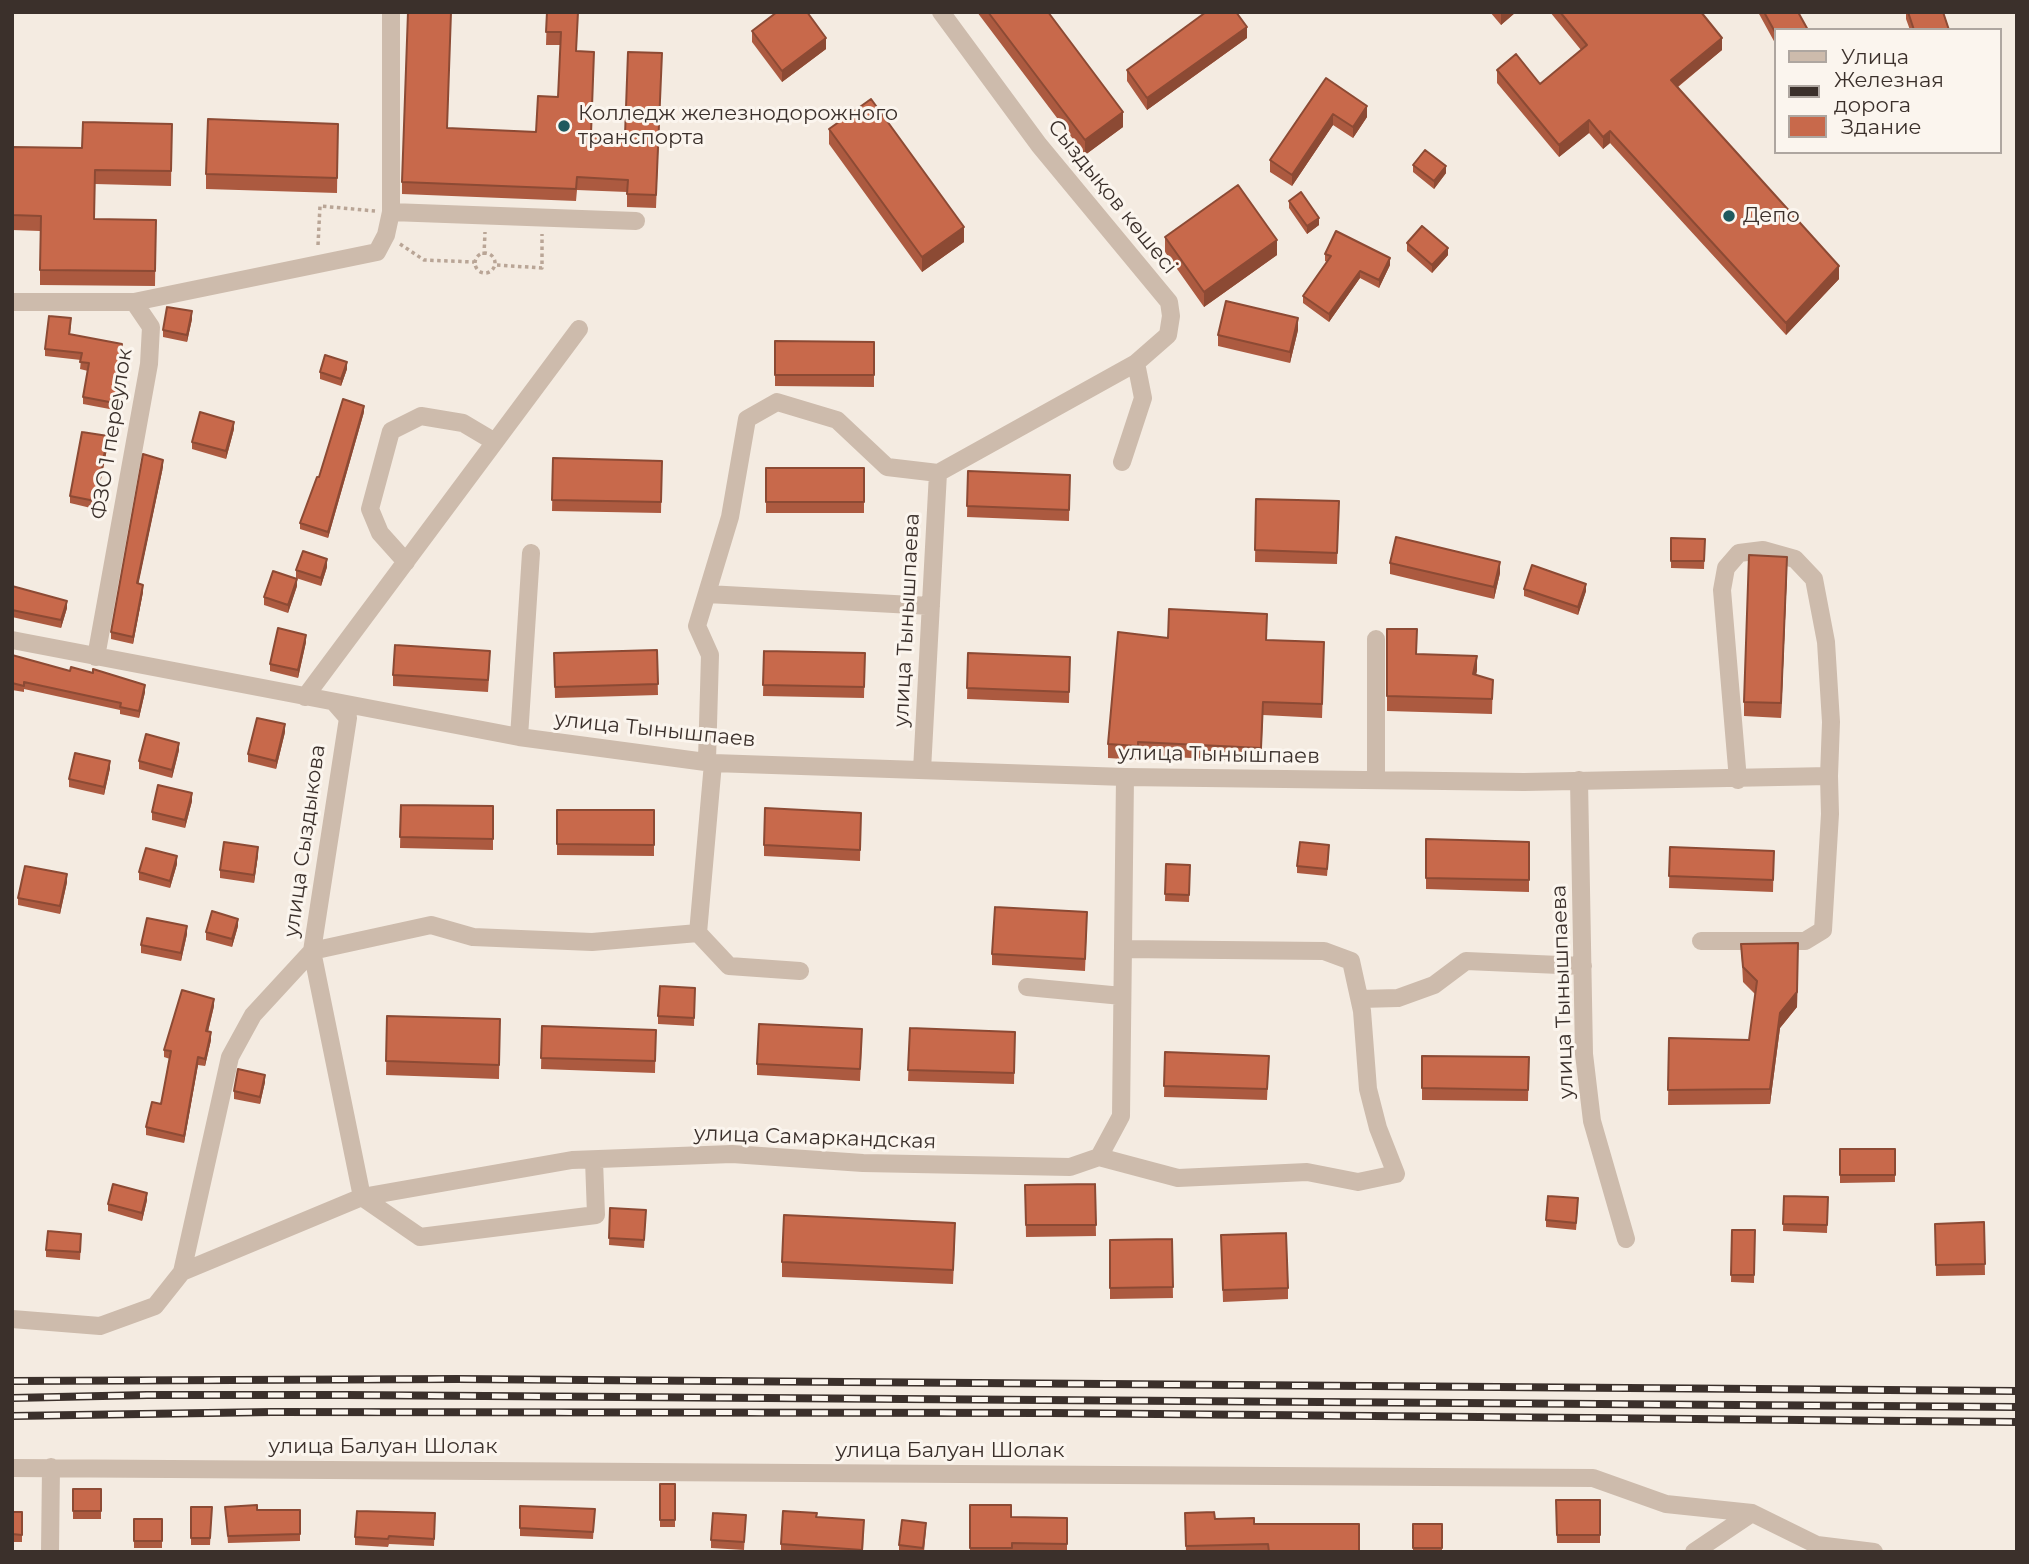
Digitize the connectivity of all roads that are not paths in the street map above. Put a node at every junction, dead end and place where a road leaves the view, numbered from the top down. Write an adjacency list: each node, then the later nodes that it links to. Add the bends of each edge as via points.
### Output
1 (391, 12): 3 (street)
2 (941, 12): 8 (street, Сыздықов көшесі, via 1039,145 1168,302 1168,335)
3 (391, 212): 4 (street); 6 (street, via 377,252)
4 (636, 221)
5 (12, 302): 6 (street)
6 (134, 302): 18 (street, ФЗО 1 переулок, via 151,327 149,364)
7 (579, 329): 9 (street)
8 (1136, 363): 10 (street, via 1143,398); 11 (street, Сыздықов көшесі)
9 (495, 442): 13 (street); 13 (street, via 463,423 421,416 391,431 370,509 380,533)
10 (1122, 462)
11 (939, 473): 14 (street, via 887,467 837,420 777,402 747,419 730,517); 15 (street, улица Тынышпаева)
12 (531, 553): 21 (street)
13 (406, 562): 19 (street)
14 (707, 594): 15 (street); 22 (street, via 697,625 710,655)
15 (931, 606): 23 (street, улица Тынышпаева)
16 (1376, 639): 26 (street)
17 (12, 640): 18 (street)
18 (96, 657): 19 (street)
19 (305, 696): 20 (street)
20 (334, 702): 21 (street, улица Тынышпаев); 32 (street, улица Сыздыкова, via 348,718)
21 (519, 737): 22 (street, улица Тынышпаев)
22 (710, 761): 23 (street, улица Тынышпаев); 29 (street)
23 (922, 770): 25 (street, улица Тынышпаев)
24 (1829, 776): 28 (street, улица Тынышпаев); 28 (street, via 1826,642 1814,579 1795,559 1763,550 1739,552 1726,568 1722,590); 30 (street, via 1823,930 1805,941)
25 (1125, 777): 26 (street, улица Тынышпаев); 31 (street)
26 (1376, 779): 27 (street, улица Тынышпаев)
27 (1579, 780): 28 (street, улица Тынышпаев); 33 (street, улица Тынышпаева)
28 (1738, 780)
29 (698, 933): 32 (street, via 592,942 473,937 431,926); 34 (street, via 729,966)
30 (1701, 941)
31 (1123, 949): 36 (street); 37 (street, via 1324,951 1351,961)
32 (312, 951): 40 (street, улица Сыздыкова); 42 (street, via 253,1015 230,1057)
33 (1583, 966): 37 (street, via 1466,961 1434,985 1398,998); 41 (street, улица Тынышпаева, via 1584,1054 1592,1121)
34 (800, 971)
35 (1027, 986): 36 (street)
36 (1122, 996): 38 (street, via 1121,1116)
37 (1360, 999): 38 (street, via 1368,1088 1396,1174 1358,1182 1307,1172 1178,1178)
38 (1099, 1157): 39 (street, улица Самаркандская, via 1070,1167 863,1163 732,1154)
39 (594, 1160): 40 (street, улица Самаркандская); 40 (street, via 596,1215 420,1237)
40 (362, 1197): 42 (street, улица Самаркандская)
41 (1626, 1238)
42 (182, 1272): 43 (street, улица Самаркандская, via 155,1306 100,1326)
43 (12, 1319)
44 (51, 1467): 45 (street, улица Балуан Шолак); 46 (street, улица Балуан Шолак, via 1593,1478 1665,1504); 47 (street)
45 (12, 1468)
46 (1752, 1513): 48 (street); 49 (street, улица Балуан Шолак, via 1817,1545)
47 (50, 1552)
48 (1694, 1552)
49 (1874, 1552)

